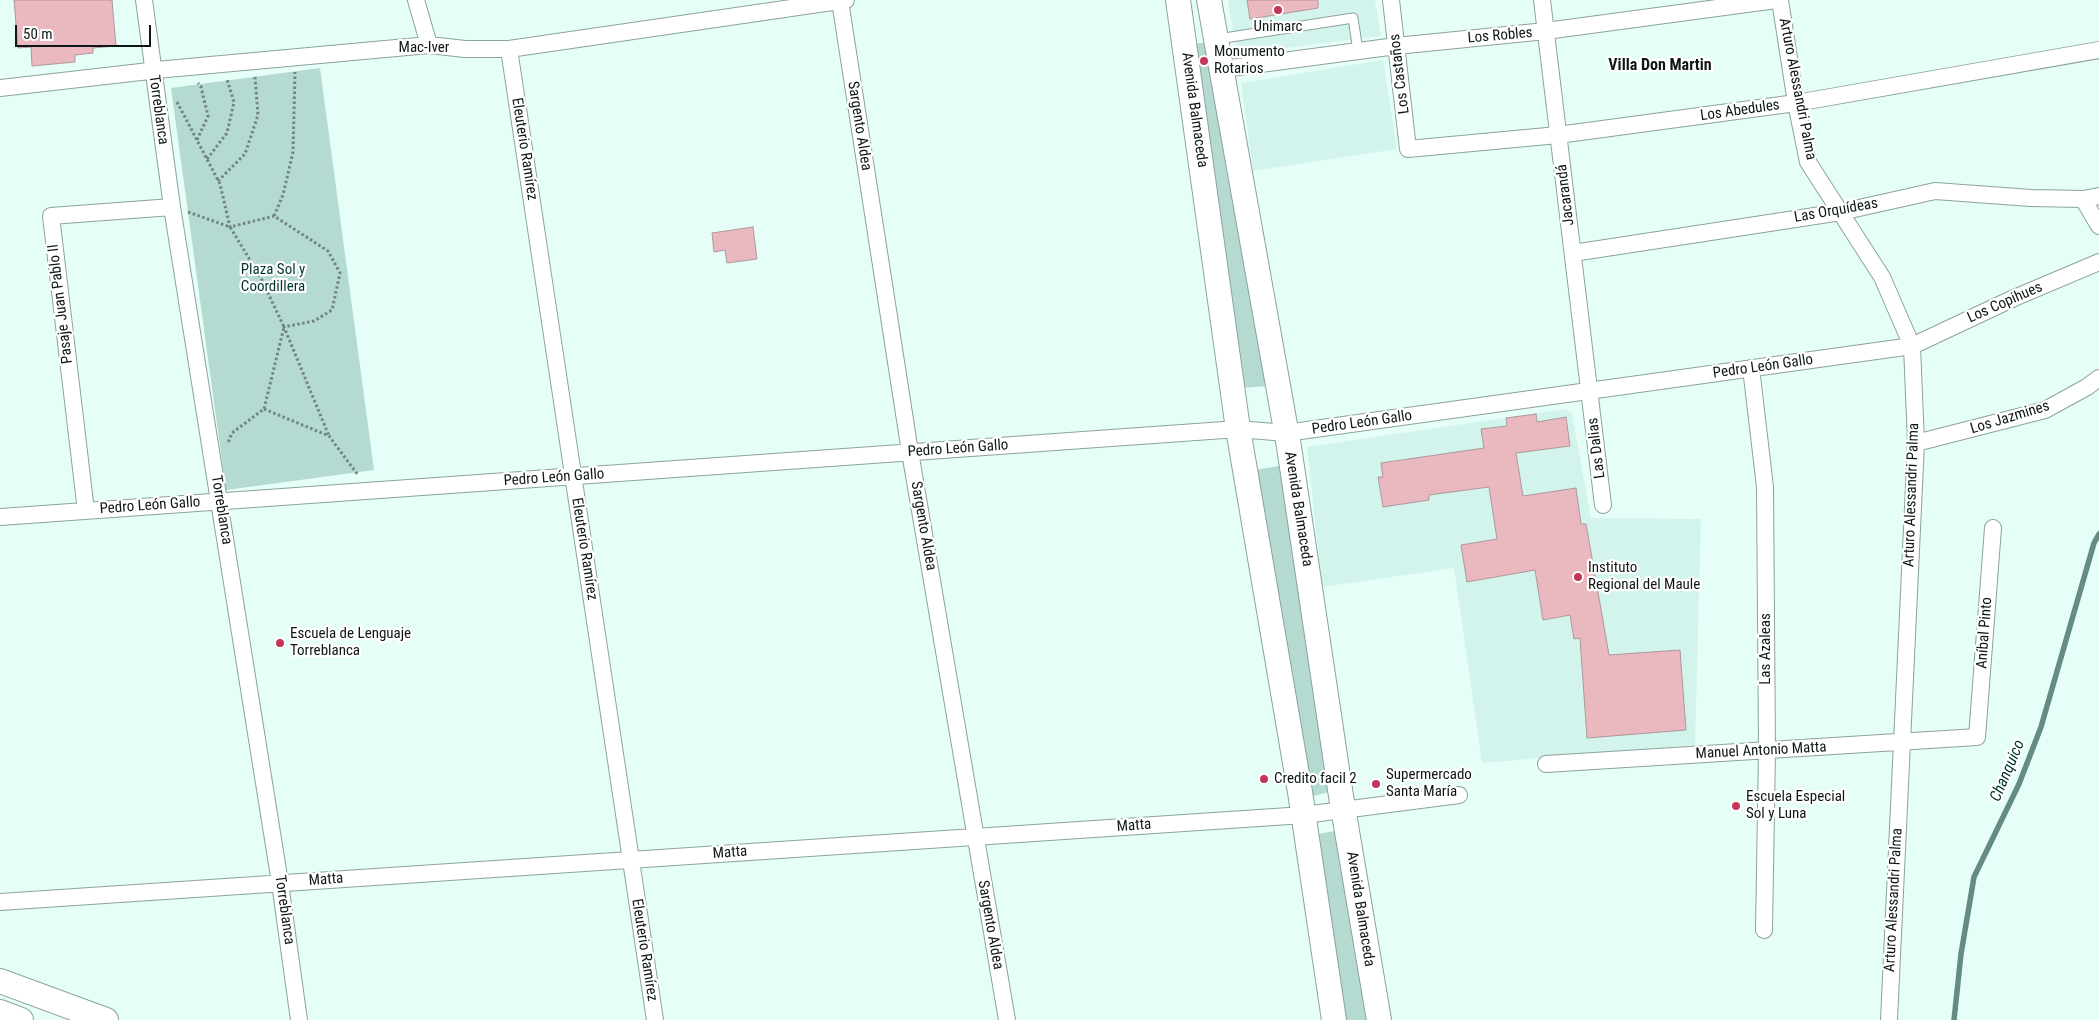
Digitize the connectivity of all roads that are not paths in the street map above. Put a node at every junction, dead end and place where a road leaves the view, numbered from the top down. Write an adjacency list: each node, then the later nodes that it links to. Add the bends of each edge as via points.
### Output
1 (144, 0): 17 (street, Torreblanca)
2 (416, 0): 11 (street)
3 (843, 0): 13 (street, Mac-Iver); 36 (street, Sargento Aldea)
4 (1178, 0): 33 (main road, Avenida Balmaceda)
5 (1209, 0): 10 (main road, Avenida Balmaceda)
6 (1391, 0): 12 (street, Los Castaños)
7 (1542, 0): 9 (street, Jacarandá)
8 (1778, 0): 9 (street, Los Robles); 19 (street, Arturo Alessandri Palma)
9 (1546, 31): 12 (street, Los Robles); 20 (street, Jacarandá)
10 (1217, 39): 15 (lane, via 1353,18); 16 (main road, Avenida Balmaceda)
11 (429, 45): 13 (street, Mac-Iver); 17 (street, Mac-Iver)
12 (1396, 46): 15 (street, Los Robles); 21 (street, Los Castaños)
13 (509, 49): 37 (street, Eleuterio Ramírez)
14 (2099, 50): 19 (street, Los Abedules)
15 (1358, 51): 16 (street, Los Robles)
16 (1223, 69): 34 (main road, Avenida Balmaceda)
17 (153, 70): 18 (street, Mac-Iver); 24 (street, Torreblanca)
18 (0, 88)
19 (1796, 103): 20 (street, Los Abedules); 25 (street, Arturo Alessandri Palma, via 1808,162)
20 (1558, 135): 21 (street, Los Abedules); 27 (street, Jacarandá)
21 (1408, 149)
22 (2099, 196): 23 (street, Las Orquídeas)
23 (2083, 199): 25 (street, Las Orquídeas, via 1936,191); 26 (street)
24 (172, 207): 38 (street, Torreblanca); 40 (street, Pasaje Juan Pablo II, via 51,216)
25 (1841, 212): 27 (street, Las Orquídeas); 29 (street, Arturo Alessandri Palma, via 1882,277)
26 (2099, 226)
27 (1573, 253): 32 (street, Jacarandá)
28 (2099, 262): 29 (street, Los Copihues)
29 (1912, 346): 30 (street, Pedro León Gallo); 35 (street, Arturo Alessandri Palma)
30 (1751, 368): 32 (street, Pedro León Gallo); 45 (street, Las Azaleas, via 1765,487)
31 (2099, 378): 35 (street, Los Jazmines, via 2044,410)
32 (1590, 391): 34 (street, Pedro León Gallo); 39 (street, Las Dalias)
33 (1238, 429): 34 (street, Pedro León Gallo); 36 (street, Pedro León Gallo); 49 (main road, Avenida Balmaceda)
34 (1286, 433): 48 (main road, Avenida Balmaceda)
35 (1916, 443): 44 (street, Arturo Alessandri Palma)
36 (910, 452): 37 (street, Pedro León Gallo); 50 (street, Sargento Aldea)
37 (573, 476): 38 (street, Pedro León Gallo); 51 (street, Eleuterio Ramírez)
38 (219, 502): 40 (street, Pedro León Gallo); 52 (street, Torreblanca)
39 (1603, 505)
40 (86, 511): 41 (street, Pedro León Gallo)
41 (0, 517)
42 (1993, 528): 43 (street, Aníbal Pinto)
43 (1977, 738): 44 (street, Manuel Antonio Matta)
44 (1901, 742): 45 (street, Manuel Antonio Matta); 64 (street, Arturo Alessandri Palma)
45 (1767, 750): 46 (street, Manuel Antonio Matta); 54 (street, Las Azaleas)
46 (1546, 764)
47 (1459, 795): 48 (street, Matta)
48 (1344, 810): 49 (street, Matta); 63 (main road, Avenida Balmaceda)
49 (1304, 815): 50 (street, Matta); 62 (main road, Avenida Balmaceda)
50 (976, 837): 51 (street, Matta); 61 (street, Sargento Aldea)
51 (631, 860): 52 (street, Matta); 60 (street, Eleuterio Ramírez)
52 (280, 883): 53 (street, Matta); 59 (street, Torreblanca)
53 (0, 902)
54 (1764, 930)
55 (0, 981): 58 (main road)
56 (0, 1012): 57 (main road)
57 (21, 1020)
58 (106, 1020)
59 (299, 1020)
60 (655, 1020)
61 (1007, 1020)
62 (1334, 1020)
63 (1378, 1020)
64 (1889, 1020)

